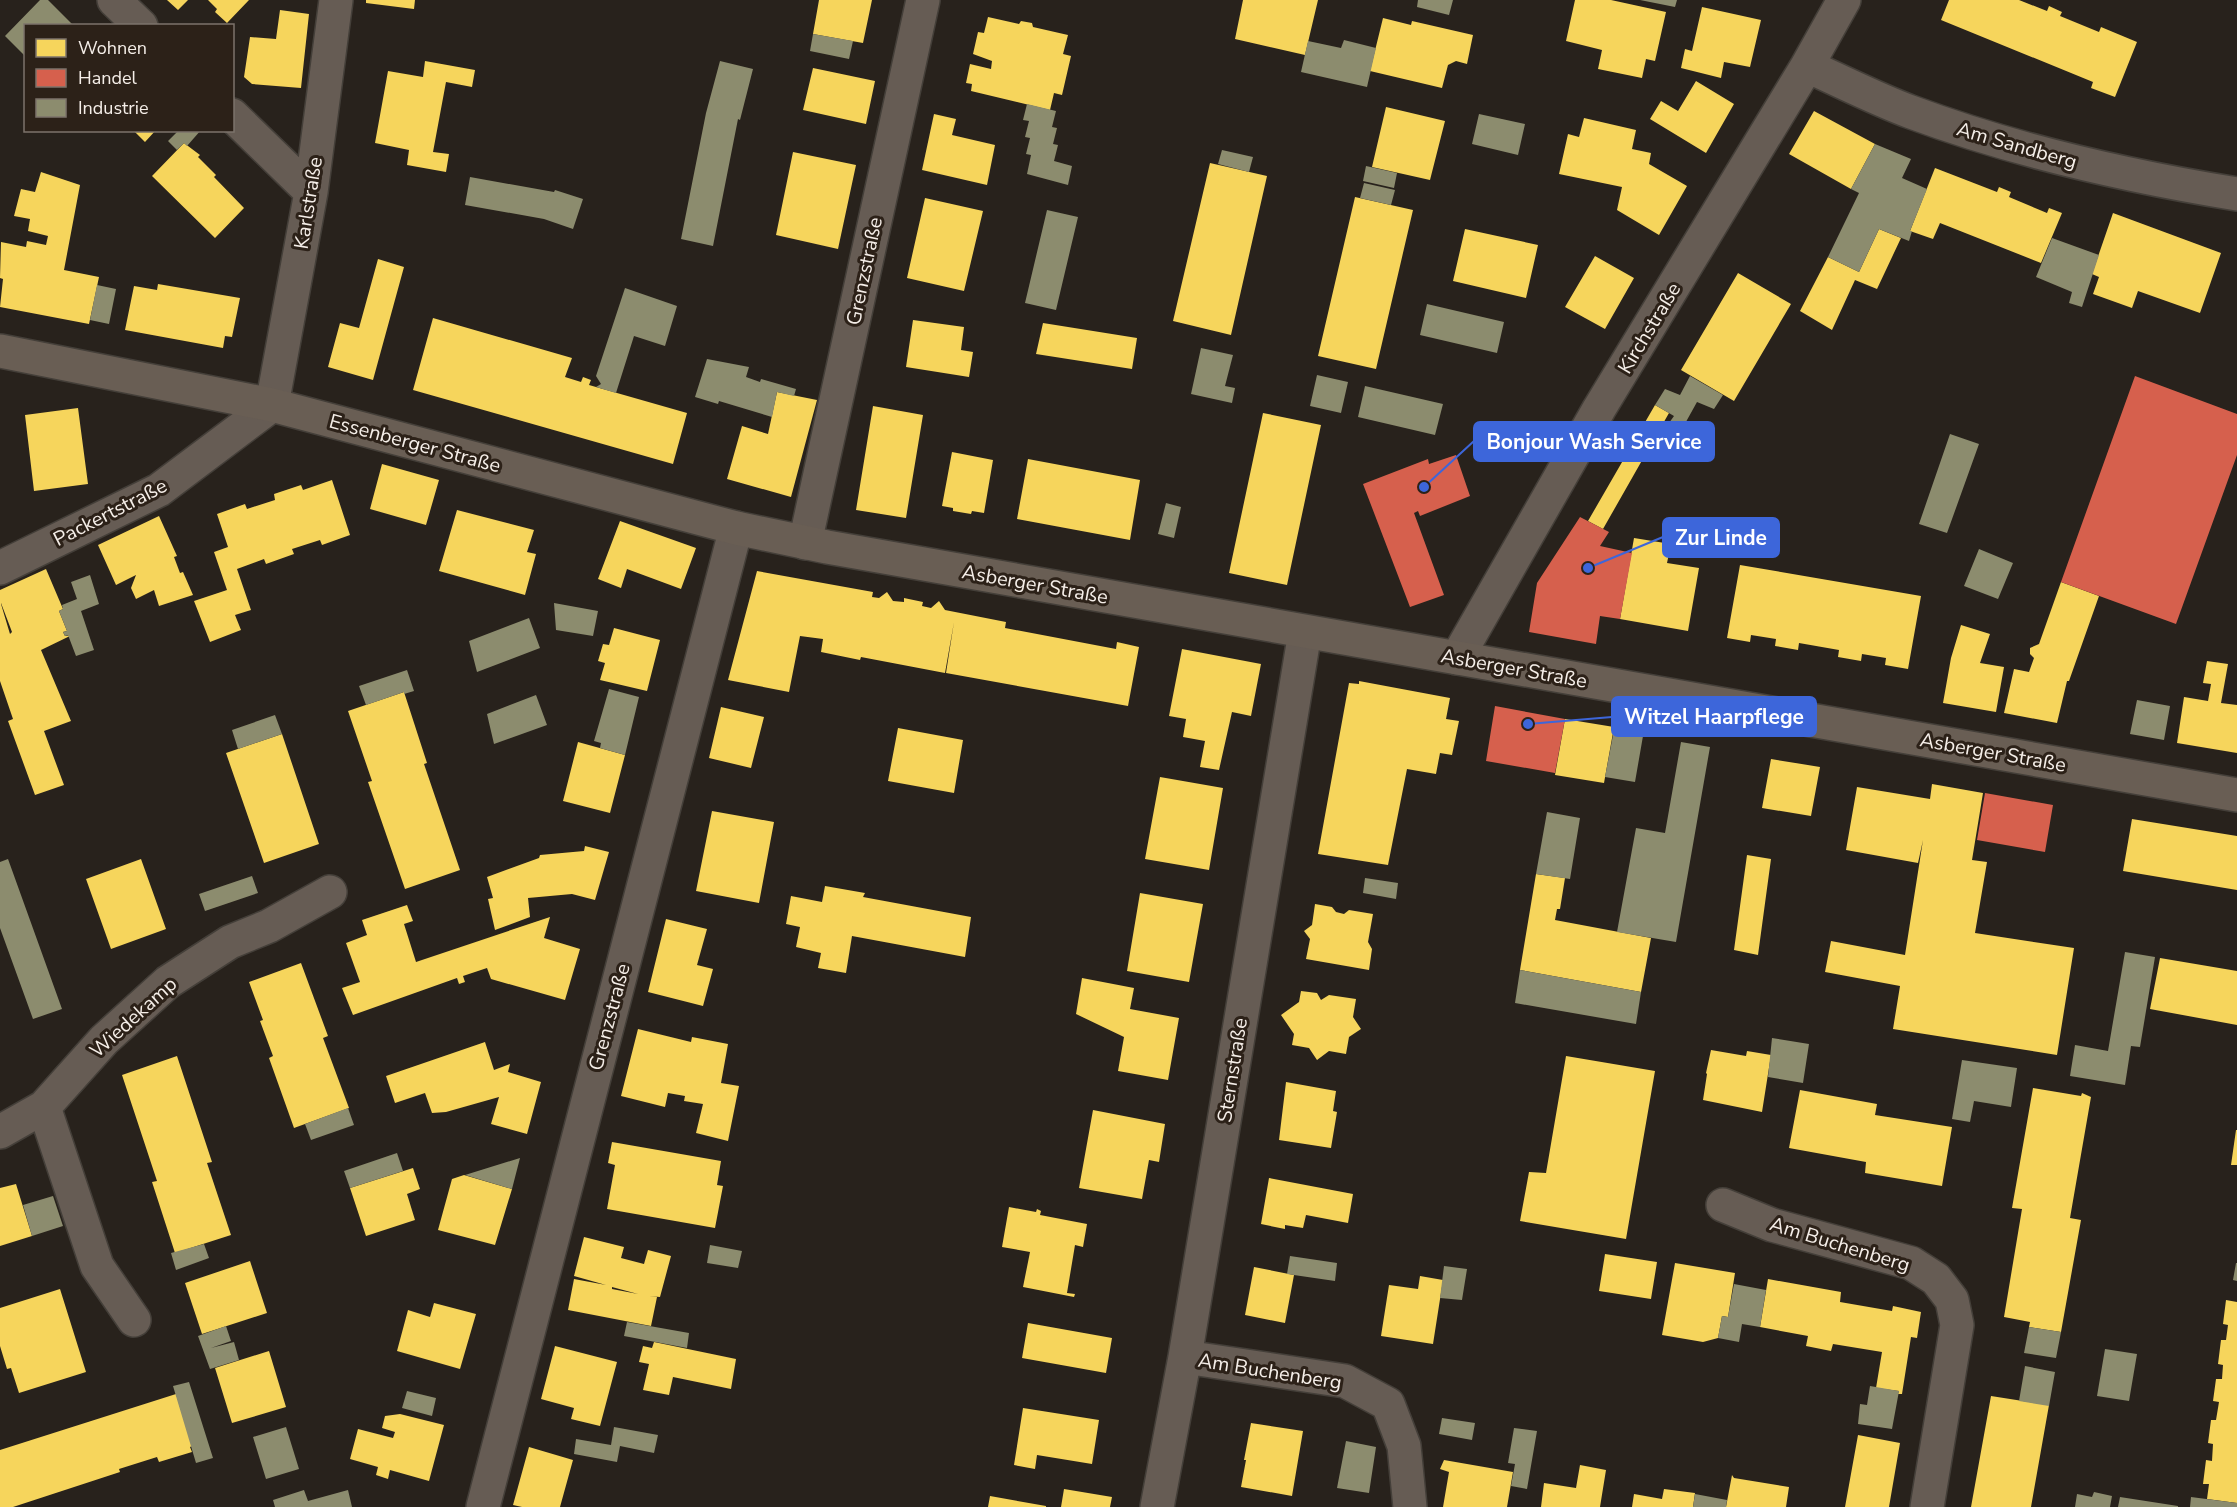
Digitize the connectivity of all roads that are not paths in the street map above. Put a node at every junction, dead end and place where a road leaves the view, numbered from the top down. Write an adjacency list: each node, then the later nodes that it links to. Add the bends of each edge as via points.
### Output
1 (114, 0): 5 (street)
2 (336, 0): 8 (street, Karlstraße)
3 (923, 0): 13 (street, Grenzstraße)
4 (1844, 0): 6 (street, Kirchstraße)
5 (139, 24)
6 (1807, 66): 9 (street, Am Sandberg, via 1908,111 1974,134 2162,182); 16 (street, Kirchstraße, via 1599,409)
7 (234, 118): 8 (street)
8 (311, 192): 11 (street, Karlstraße)
9 (2237, 194)
10 (0, 351): 11 (street, Essenberger Straße)
11 (272, 405): 12 (street, Essenberger Straße); 14 (street, Packertstraße, via 159,490)
12 (736, 528): 13 (street, Essenberger Straße); 24 (street, Grenzstraße)
13 (816, 545): 15 (street, Asberger Straße)
14 (0, 568)
15 (1305, 632): 16 (street, Asberger Straße); 23 (street, Sternstraße)
16 (1457, 658): 17 (street, Asberger Straße)
17 (2237, 795)
18 (330, 892): 19 (street, Wiedekamp, via 269,926 230,942 168,982 104,1040)
19 (44, 1107): 20 (street, Wiedekamp); 22 (street, via 97,1266)
20 (0, 1132)
21 (1723, 1205): 27 (street, Am Buchenberg, via 1772,1225 1911,1263 1936,1279 1952,1300 1957,1325)
22 (134, 1320)
23 (1185, 1357): 25 (street, Sternstraße); 26 (street, Am Buchenberg, via 1345,1381 1388,1404 1404,1446)
24 (483, 1507)
25 (1157, 1507)
26 (1410, 1507)
27 (1927, 1507)

